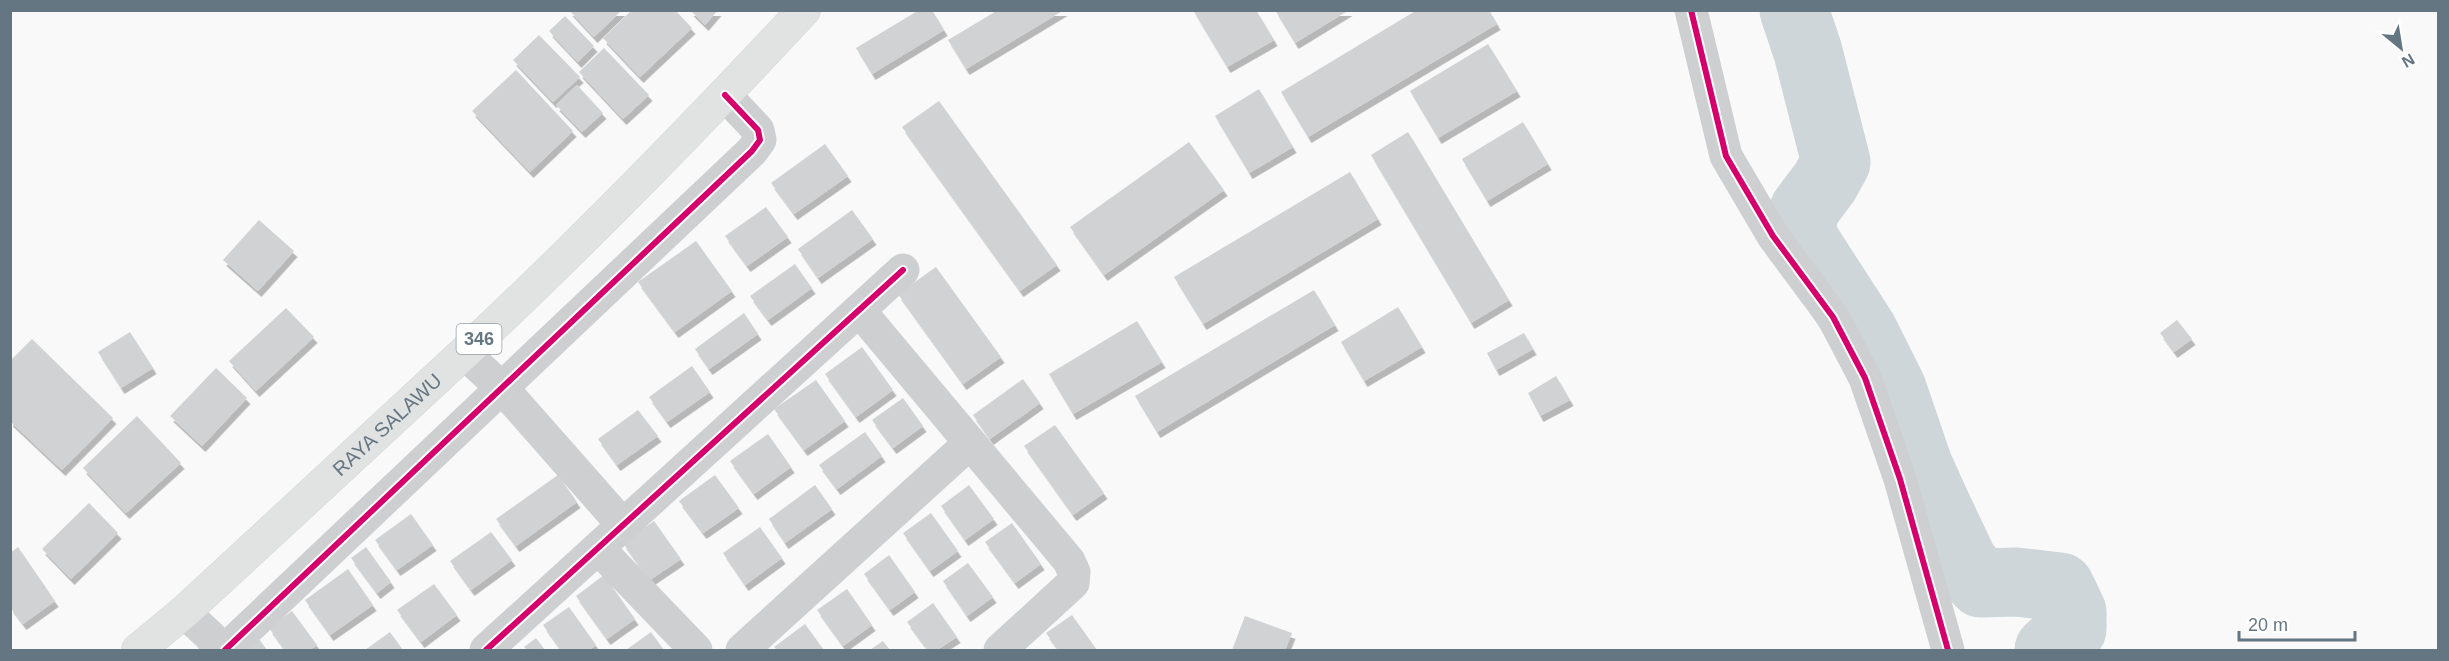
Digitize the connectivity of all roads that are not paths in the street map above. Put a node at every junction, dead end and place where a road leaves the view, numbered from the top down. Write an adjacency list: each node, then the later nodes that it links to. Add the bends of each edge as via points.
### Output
1 (804, 10): 3 (main road, RAYA SALAWU / 346)
2 (1691, 10): 18 (street, via 1726,156 1773,236 1833,318 1865,378 1900,479)
3 (725, 94): 6 (main road, RAYA SALAWU / 346); 7 (street, via 758,130 760,140 752,151)
4 (903, 270): 5 (street)
5 (859, 310): 8 (street); 9 (street)
6 (464, 353): 7 (street); 11 (main road, RAYA SALAWU / 346)
7 (503, 389): 9 (street); 13 (street)
8 (970, 443): 16 (street); 17 (street, via 1069,561 1074,572 1073,583)
9 (624, 525): 10 (street)
10 (598, 548): 14 (street); 15 (street)
11 (184, 612): 12 (main road, RAYA SALAWU / 346); 13 (street)
12 (138, 651)
13 (223, 651)
14 (486, 651)
15 (696, 651)
16 (742, 651)
17 (1000, 651)
18 (1948, 651)

